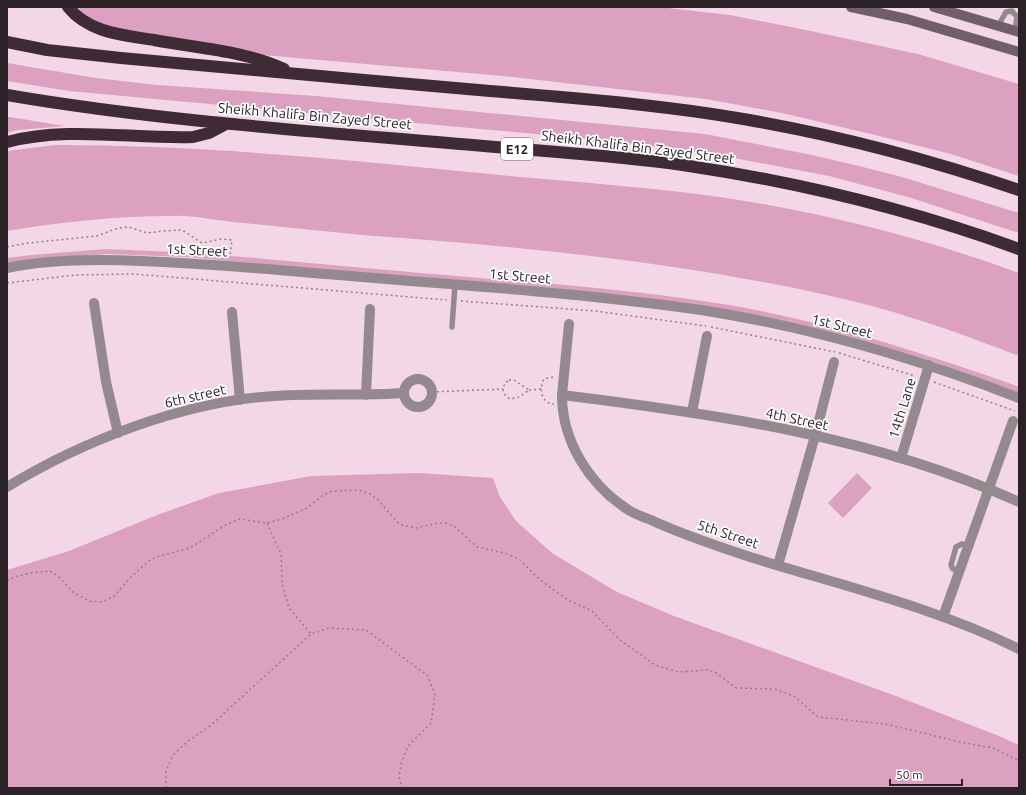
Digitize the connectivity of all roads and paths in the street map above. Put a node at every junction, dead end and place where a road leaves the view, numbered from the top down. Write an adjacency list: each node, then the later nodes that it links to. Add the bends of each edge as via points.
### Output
1 (68, 7): 8 (highway, via 83,21 105,32 246,56)
2 (851, 7): 7 (street, via 907,19)
3 (934, 7): 4 (street)
4 (998, 26): 5 (street); 5 (lane, via 1006,12 1012,10 1017,17)
5 (1017, 31)
6 (7, 42): 8 (highway, via 106,57)
7 (1019, 52)
8 (293, 73): 12 (highway, via 632,104 749,120 817,133 902,154)
9 (7, 95): 10 (highway, Sheikh Khalifa Bin Zayed Street / E12, via 145,116)
10 (226, 124): 11 (highway, via 209,133 193,137 65,134 32,136); 14 (highway, Sheikh Khalifa Bin Zayed Street / E12, via 597,155 702,168 867,202)
11 (7, 142)
12 (1019, 190)
13 (7, 247): 15 (path, via 97,236 118,228 129,227 147,233 182,230 202,242 232,240)
14 (1019, 249)
15 (230, 266): 16 (street, 1st Street, via 108,260 64,261); 18 (street, 1st Street)
16 (7, 268)
17 (7, 283): 19 (path, via 75,275 134,274)
18 (455, 285): 19 (lane); 27 (street, 1st Street, via 702,310 797,329 878,349)
19 (454, 300): 24 (lane); 29 (path, via 595,311 718,328 837,352)
20 (94, 303): 42 (street, via 106,382)
21 (370, 309): 35 (street)
22 (232, 312): 38 (street)
23 (569, 324): 37 (street, 5th Street)
24 (452, 327)
25 (708, 336): 39 (street)
26 (834, 362): 43 (street)
27 (929, 365): 29 (street, 14th Lane); 36 (street, 1st Street)
28 (557, 377): 31 (path, via 544,380)
29 (925, 379): 40 (path); 44 (street, 14th Lane)
30 (502, 389): 32 (path, via 509,380 514,380); 32 (path, via 510,399 519,397); 33 (path)
31 (542, 389): 32 (path); 37 (path, via 542,395 551,404)
32 (528, 390)
33 (432, 392): 34 (street, via 428,383 419,379 410,381); 34 (street, via 430,400 419,407 410,405)
34 (404, 393): 35 (street, 6th street)
35 (366, 395): 38 (street, 6th street, via 273,396)
36 (1019, 398)
37 (559, 399): 39 (street, 4th Street); 49 (street, 5th Street, via 579,461 609,495 627,509 670,529)
38 (240, 400): 42 (street, 6th street, via 193,409)
39 (692, 412): 43 (street, 4th Street)
40 (1019, 412)
41 (1013, 421): 46 (street)
42 (118, 434): 45 (street, 6th street, via 40,467)
43 (815, 436): 44 (street, 4th Street); 49 (street)
44 (901, 458): 46 (street, 4th Street)
45 (7, 487)
46 (989, 488): 47 (street, 4th Street); 51 (street)
47 (1019, 502)
48 (267, 523): 50 (path, via 240,519 219,528 190,548 156,557 133,575 114,596 102,602 90,601 74,593 50,571 19,575); 52 (path, via 281,554 282,584 289,608); 54 (path, via 298,513 332,491 360,490 379,501 399,524 416,528 438,522 445,523 454,526 476,547 519,559 555,591 592,611 620,640 655,665 678,672 715,672 736,688 774,689 794,696 818,717 886,724 992,748)
49 (778, 565): 51 (street, 5th Street)
50 (7, 581)
51 (943, 616): 53 (street, 5th Street)
52 (311, 634): 55 (path, via 210,726 173,755 166,771); 56 (path, via 329,628 366,630 428,676 435,695 431,723 409,745 402,760 399,776)
53 (1019, 648)
54 (1019, 761)
55 (166, 788)
56 (402, 788)

